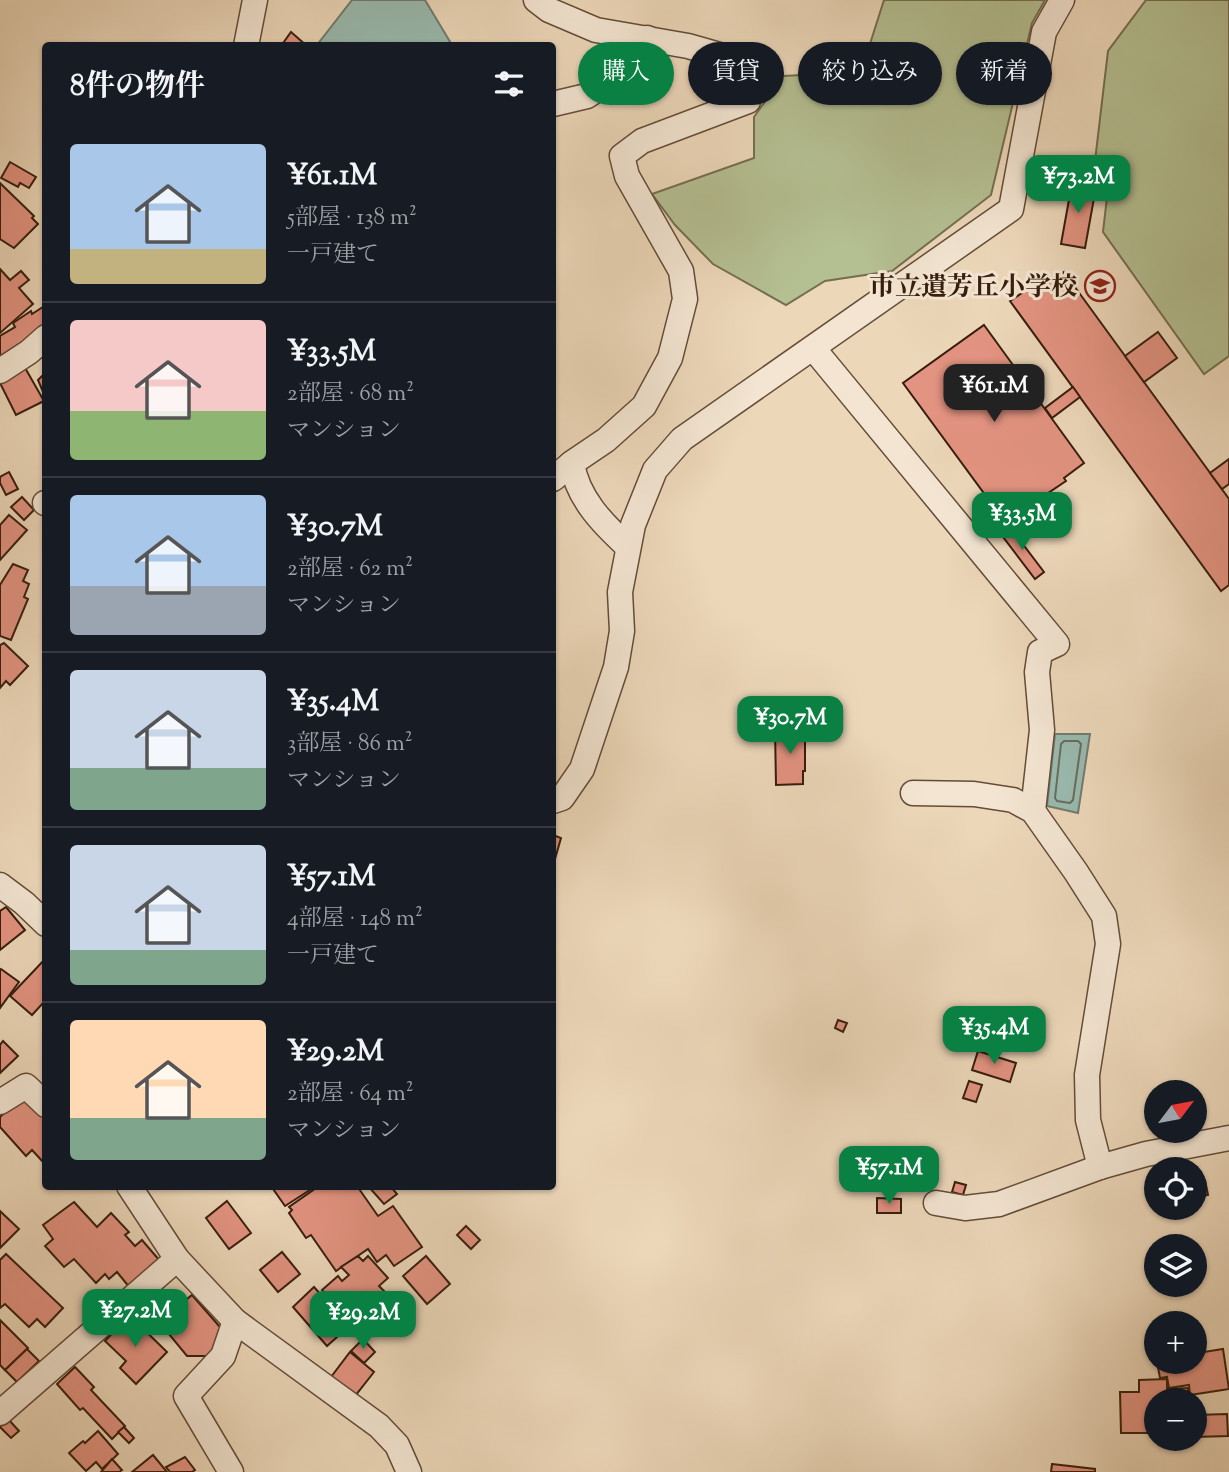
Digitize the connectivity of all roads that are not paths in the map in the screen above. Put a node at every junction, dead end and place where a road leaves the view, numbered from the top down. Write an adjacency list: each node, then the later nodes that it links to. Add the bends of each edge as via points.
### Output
1 (255, 0): 5 (street)
2 (536, 0): 4 (street, via 548,10 596,30)
3 (1062, 0): 8 (street, via 1044,32 1012,209)
4 (647, 38): 6 (street, via 643,56 631,67 587,96); 10 (street, via 730,58 750,82 748,101 642,141 622,156 627,176 681,271 685,299 670,358 644,405)
5 (247, 42)
6 (556, 103)
7 (42, 341): 9 (street)
8 (813, 348): 12 (street, via 682,439 655,470); 15 (street, via 1057,645 1040,652 1037,672 1042,730)
9 (0, 371)
10 (572, 463): 11 (street); 12 (street, via 575,482 602,522)
11 (556, 476)
12 (628, 547): 14 (street, via 616,667 582,769 562,799)
13 (913, 793): 15 (street, via 974,794 1013,800)
14 (556, 800)
15 (1033, 811): 21 (street, via 1104,916 1108,944 1087,1075 1088,1120)
16 (0, 885): 17 (street)
17 (42, 921)
18 (42, 1101): 19 (street, via 26,1086)
19 (0, 1102)
20 (1229, 1139): 21 (street)
21 (1100, 1167): 23 (street, via 999,1204 965,1208)
22 (132, 1190): 24 (street)
23 (936, 1203)
24 (177, 1259): 25 (street); 26 (street)
25 (235, 1321): 27 (street, via 223,1356 186,1396); 28 (street, via 379,1426 397,1445)
26 (0, 1413)
27 (231, 1472)
28 (409, 1472)

